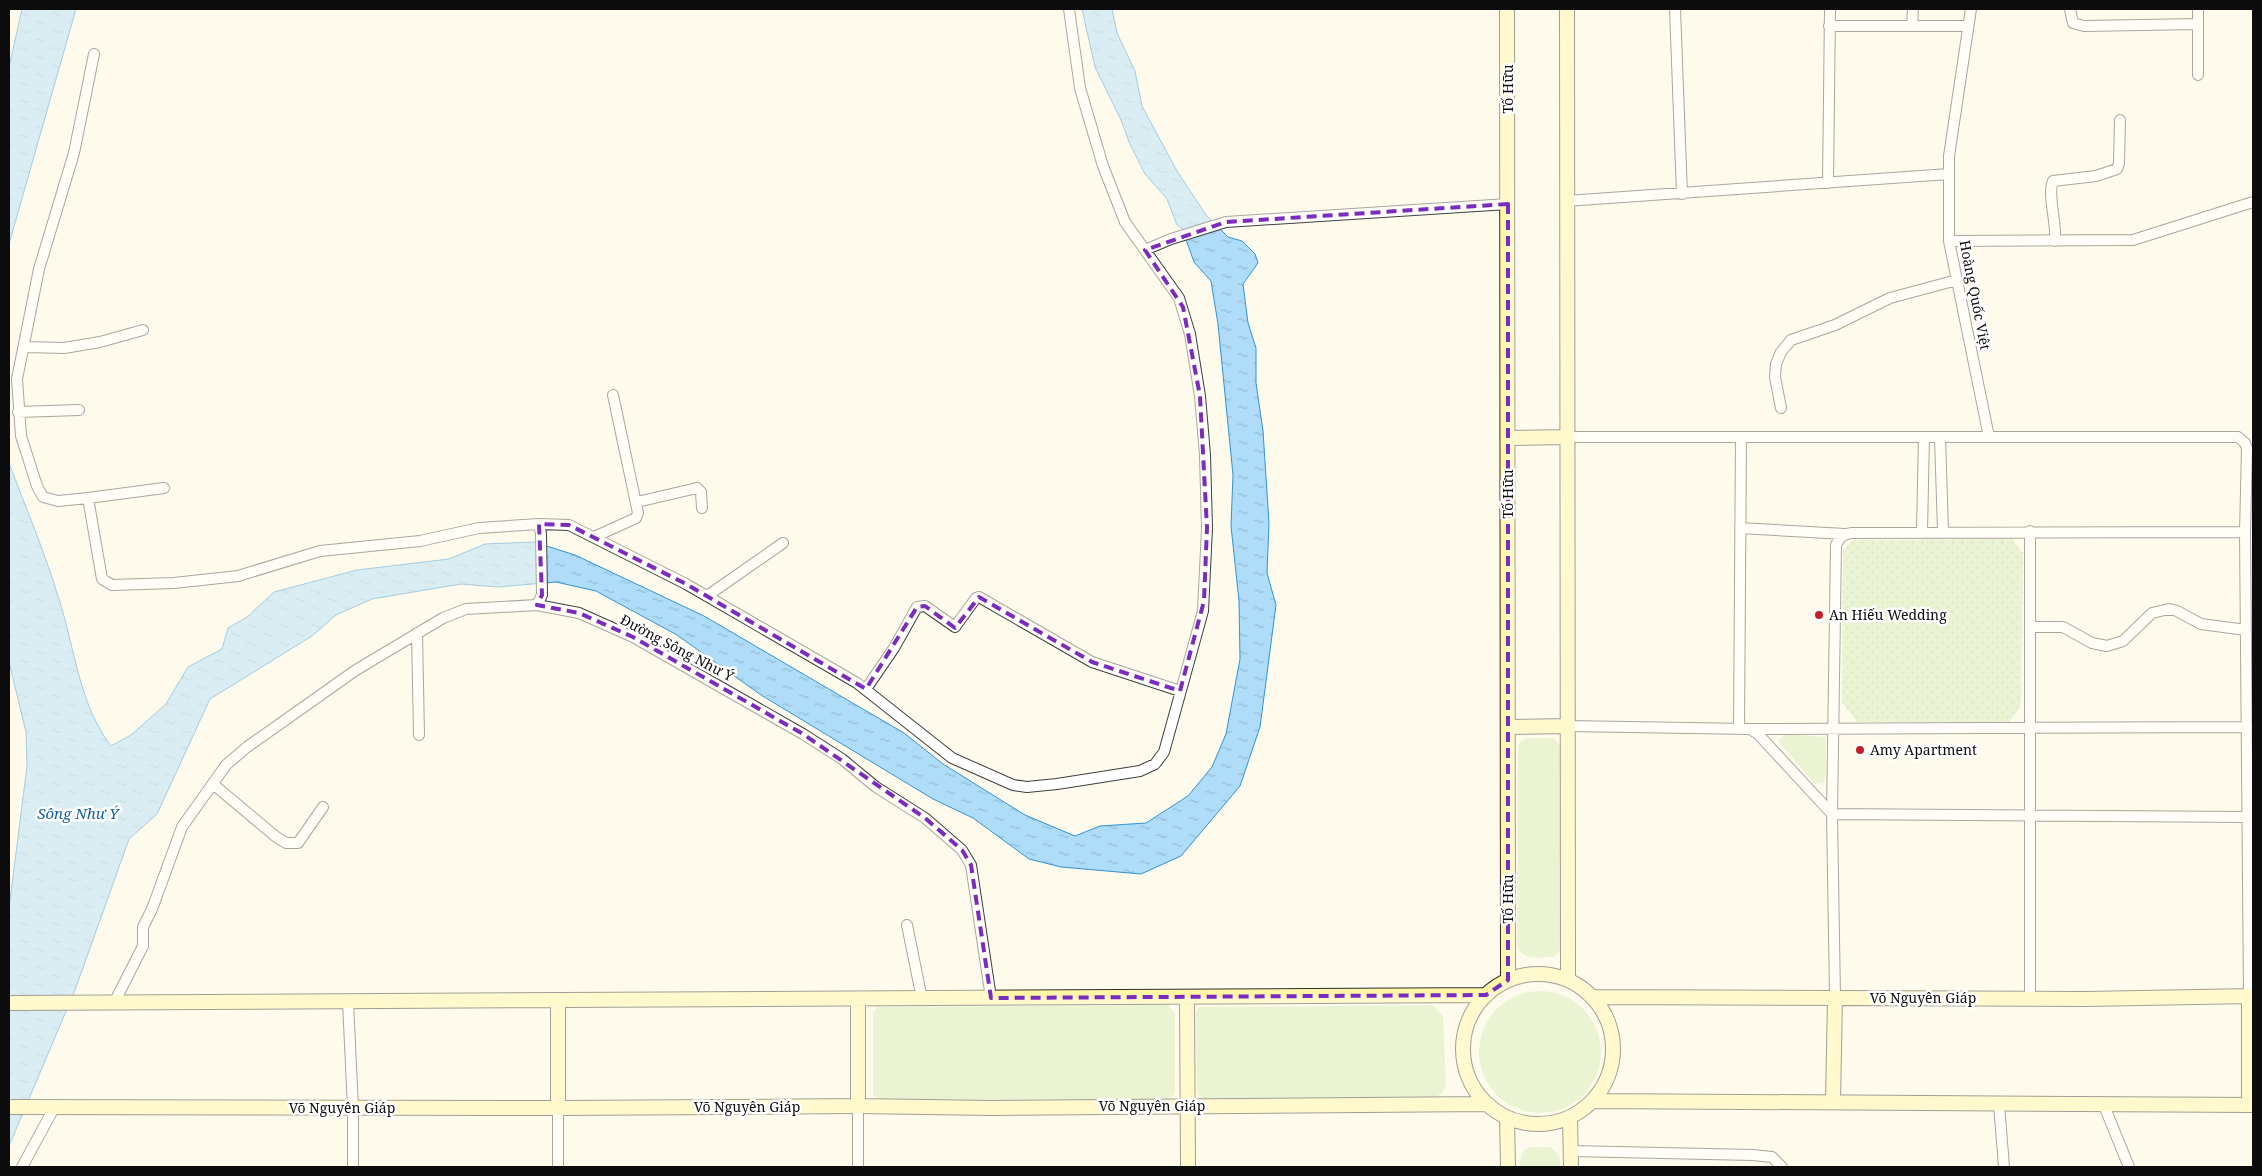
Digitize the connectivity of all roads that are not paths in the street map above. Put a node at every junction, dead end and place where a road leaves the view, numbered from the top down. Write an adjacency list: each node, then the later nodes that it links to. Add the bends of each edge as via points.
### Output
1 (1069, 9): 25 (street, via 1080,88 1088,118 1116,202 1125,222)
2 (1507, 9): 22 (street, Tố Hữu)
3 (1567, 9): 20 (street)
4 (1675, 9): 19 (street)
5 (1830, 9): 11 (street)
6 (1912, 9): 12 (street)
7 (1971, 9): 13 (street, Hoàng Quốc Việt)
8 (2070, 9): 10 (street, via 2073,23 2084,26)
9 (2198, 9): 10 (street)
10 (2198, 24): 15 (street)
11 (1830, 26): 12 (street); 18 (street)
12 (1912, 26): 13 (street)
13 (1968, 26): 17 (street, Hoàng Quốc Việt)
14 (94, 54): 28 (street, via 74,153 39,270)
15 (2198, 75)
16 (2120, 120): 24 (street, via 2119,167 2096,176 2053,181)
17 (1949, 174): 18 (street); 23 (street, Hoàng Quốc Việt)
18 (1828, 183): 19 (street)
19 (1682, 194): 20 (street)
20 (1566, 201): 33 (street)
21 (2253, 202): 24 (street, via 2133,240)
22 (1508, 204): 25 (street, via 1226,222); 38 (street, Tố Hữu)
23 (1949, 241): 24 (street); 26 (street, Hoàng Quốc Việt)
24 (2055, 241)
25 (1146, 250): 58 (street, via 1179,298 1190,334 1200,396 1207,528 1204,601 1201,623)
26 (1957, 280): 30 (street, via 1890,298 1835,325 1791,340 1776,364 1775,377); 37 (street, Hoàng Quốc Việt)
27 (143, 330): 28 (street, via 64,348)
28 (24, 347): 32 (street, via 17,379)
29 (613, 395): 41 (street)
30 (1782, 408)
31 (79, 410): 32 (street)
32 (18, 412): 40 (street, via 21,436 37,486 44,497 58,501)
33 (1568, 437): 34 (street); 38 (street); 59 (street)
34 (1740, 437): 35 (street); 43 (street)
35 (1924, 437): 36 (street); 45 (street)
36 (1940, 437): 37 (street); 46 (street)
37 (1989, 437): 48 (street, via 2238,437 2247,448)
38 (1508, 438): 60 (street, Tố Hữu)
39 (164, 488): 40 (street)
40 (88, 498): 44 (street, via 102,578 112,585 238,576 320,551 420,541 479,528)
41 (637, 502): 42 (street, via 698,488); 50 (street, via 636,518)
42 (702, 508)
43 (1740, 528): 49 (street); 62 (street)
44 (540, 529): 50 (street, via 569,525); 53 (street, via 542,595)
45 (1922, 531): 46 (street); 49 (street)
46 (1942, 531): 47 (street)
47 (2030, 531): 48 (street); 54 (street)
48 (2245, 532): 55 (street)
49 (1845, 534): 63 (street, via 1836,545)
50 (594, 537): 52 (street)
51 (783, 543): 52 (street)
52 (707, 596): 57 (street)
53 (537, 605): 56 (street, Đường Sông Như Ý, via 466,609); 80 (street, Đường Sông Như Ý, via 579,614 633,637 803,734 925,818 962,850 971,866)
54 (2031, 627): 55 (street, via 2063,627 2092,643 2107,646 2123,641 2152,613 2169,609 2201,624); 65 (street)
55 (2246, 630): 61 (street)
56 (417, 633): 66 (street); 67 (street, Đường Sông Như Ý, via 356,670 247,747 226,766)
57 (866, 689): 58 (street, via 952,758 1013,785 1027,787 1149,768 1164,752); 58 (street, via 917,607 925,606 955,627 979,597 1092,662)
58 (1180, 690)
59 (1567, 726): 60 (street); 62 (street); 73 (street)
60 (1508, 727): 74 (street, Tố Hữu)
61 (2247, 727): 65 (street); 71 (street)
62 (1739, 728): 64 (street)
63 (1834, 728): 64 (street); 65 (street); 69 (street)
64 (1750, 729): 69 (street)
65 (2030, 729): 70 (street)
66 (419, 735)
67 (213, 784): 68 (street, via 275,836 293,845 298,843); 87 (street, Đường Sông Như Ý, via 182,827 143,927 142,946)
68 (323, 807)
69 (1832, 814): 70 (street); 79 (street)
70 (2030, 814): 71 (street); 83 (street)
71 (2247, 817): 76 (street)
72 (907, 925): 82 (street)
73 (1568, 979): 74 (street, via 1531,974); 78 (street)
74 (1508, 980): 75 (street)
75 (1486, 995): 77 (street); 91 (street, via 1469,1020 1463,1049 1469,1079)
76 (2251, 996): 83 (street, Võ Nguyên Giáp); 93 (street)
77 (1187, 997): 80 (street); 95 (street)
78 (1593, 997): 79 (street, Võ Nguyên Giáp); 88 (street, via 1608,1021 1614,1048 1609,1076)
79 (1835, 997): 83 (street, Võ Nguyên Giáp); 89 (street)
80 (991, 998): 82 (street)
81 (858, 999): 82 (street); 84 (street); 94 (street)
82 (922, 999)
83 (2030, 999)
84 (558, 1000): 85 (street); 99 (street)
85 (348, 1002): 87 (street); 98 (street)
86 (9, 1003): 87 (street)
87 (114, 1003)
88 (1594, 1100): 89 (street); 101 (street)
89 (1833, 1102): 92 (street)
90 (2103, 1103): 92 (street); 93 (street); 112 (street)
91 (1486, 1104): 95 (street, Võ Nguyên Giáp); 100 (street)
92 (2000, 1104): 111 (street)
93 (2251, 1105)
94 (858, 1106): 95 (street, Võ Nguyên Giáp); 99 (street, Võ Nguyên Giáp); 106 (street)
95 (1188, 1106): 107 (street)
96 (9, 1108): 97 (street, Võ Nguyên Giáp)
97 (49, 1108): 98 (street, Võ Nguyên Giáp); 103 (street)
98 (353, 1108): 99 (street, Võ Nguyên Giáp); 104 (street)
99 (558, 1108): 105 (street)
100 (1507, 1118): 101 (street, via 1545,1125); 108 (street)
101 (1570, 1118): 102 (street)
102 (1571, 1151): 109 (street); 110 (street, via 1753,1155 1772,1157)
103 (22, 1167)
104 (353, 1167)
105 (558, 1167)
106 (858, 1167)
107 (1188, 1167)
108 (1508, 1167)
109 (1571, 1167)
110 (1782, 1167)
111 (2004, 1167)
112 (2129, 1167)

